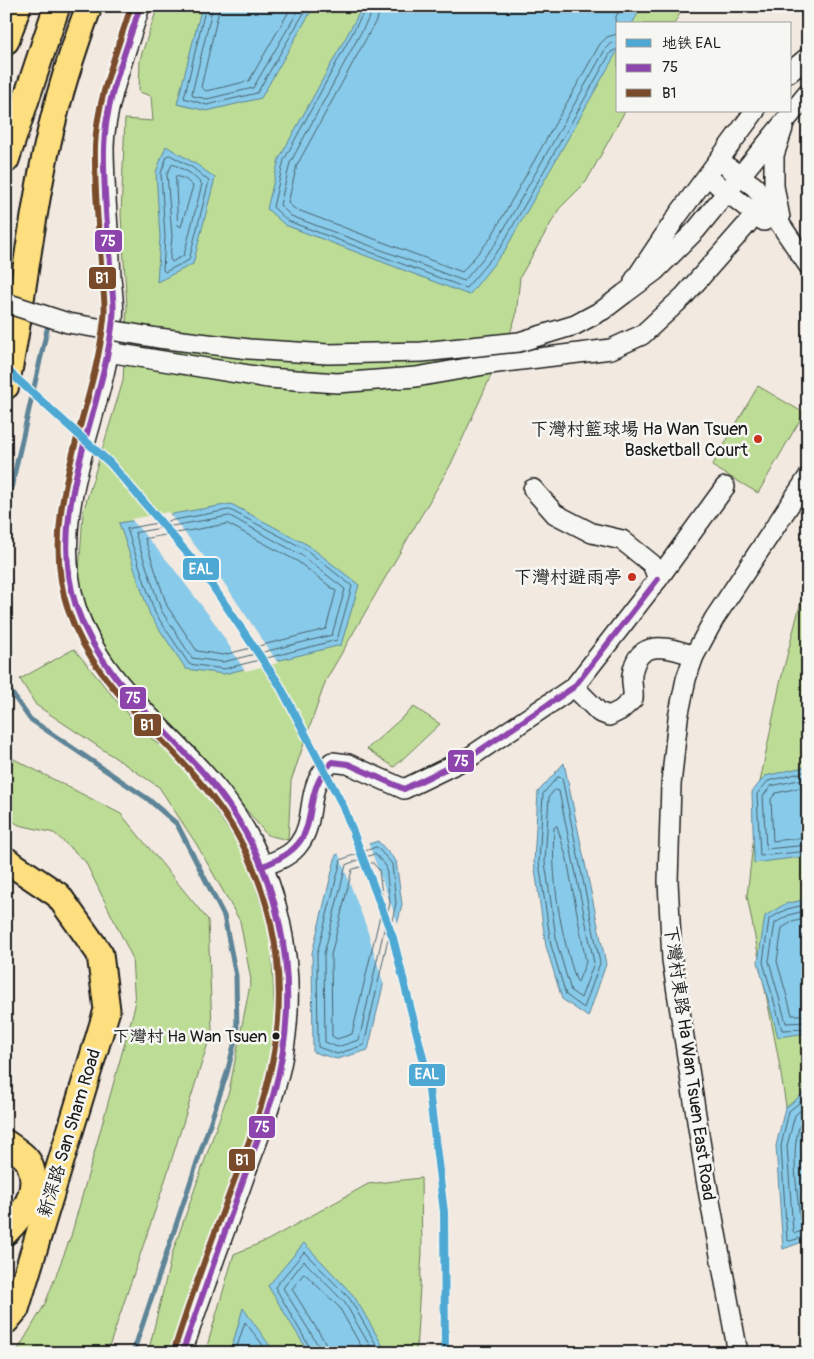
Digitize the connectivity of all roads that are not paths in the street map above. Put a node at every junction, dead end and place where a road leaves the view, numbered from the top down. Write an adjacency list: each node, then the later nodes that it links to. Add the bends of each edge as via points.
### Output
1 (18, 6): 5 (main road)
2 (57, 6): 11 (main road)
3 (89, 6): 22 (main road, via 48,140)
4 (140, 6): 21 (street, via 113,97 104,143 114,317)
5 (6, 41)
6 (808, 93): 7 (street)
7 (792, 111)
8 (754, 112): 12 (street)
9 (791, 112): 10 (street)
10 (788, 115): 13 (street); 17 (street, via 774,155 774,186 778,214)
11 (6, 160)
12 (718, 160): 13 (street); 14 (street)
13 (739, 175): 15 (street); 17 (street, via 756,187)
14 (706, 176): 15 (street); 19 (street)
15 (726, 191): 16 (street); 19 (street, via 696,230 655,271)
16 (756, 214): 17 (street); 21 (street, via 684,296 642,335 611,349 416,377 337,383 268,378)
17 (790, 240): 18 (street)
18 (808, 265)
19 (624, 294): 20 (street, bridge, via 575,325 519,342 422,352 328,354 158,338 68,323)
20 (6, 302)
21 (108, 352): 30 (street, via 68,516 67,558 76,604 84,630 110,672 217,789 237,816)
22 (6, 386)
23 (808, 477): 27 (street, 下灣村東路 Ha Wan Tsuen East Road, via 714,619)
24 (725, 487): 26 (street)
25 (533, 489): 26 (street, via 555,514 592,534 622,540 652,564)
26 (658, 579): 28 (street)
27 (694, 656): 28 (street, via 668,647 656,646 644,651 632,676 634,699 609,716 598,712); 35 (street, 下灣村東路 Ha Wan Tsuen East Road, via 678,718 671,785 668,881 672,960 706,1179)
28 (574, 687): 30 (street, via 470,757 404,789 348,764 332,762 318,777 300,843 289,854)
29 (6, 860): 33 (main road, 新深路 San Sham Road, via 58,895 100,954 107,1010 16,1308)
30 (263, 866): 34 (street, via 278,912 287,958 288,1006 284,1048 268,1109)
31 (6, 1143): 32 (main road, 新深路 San Sham Road, via 29,1162 34,1187 21,1216)
32 (6, 1232)
33 (6, 1321)
34 (182, 1353)
35 (738, 1353)

